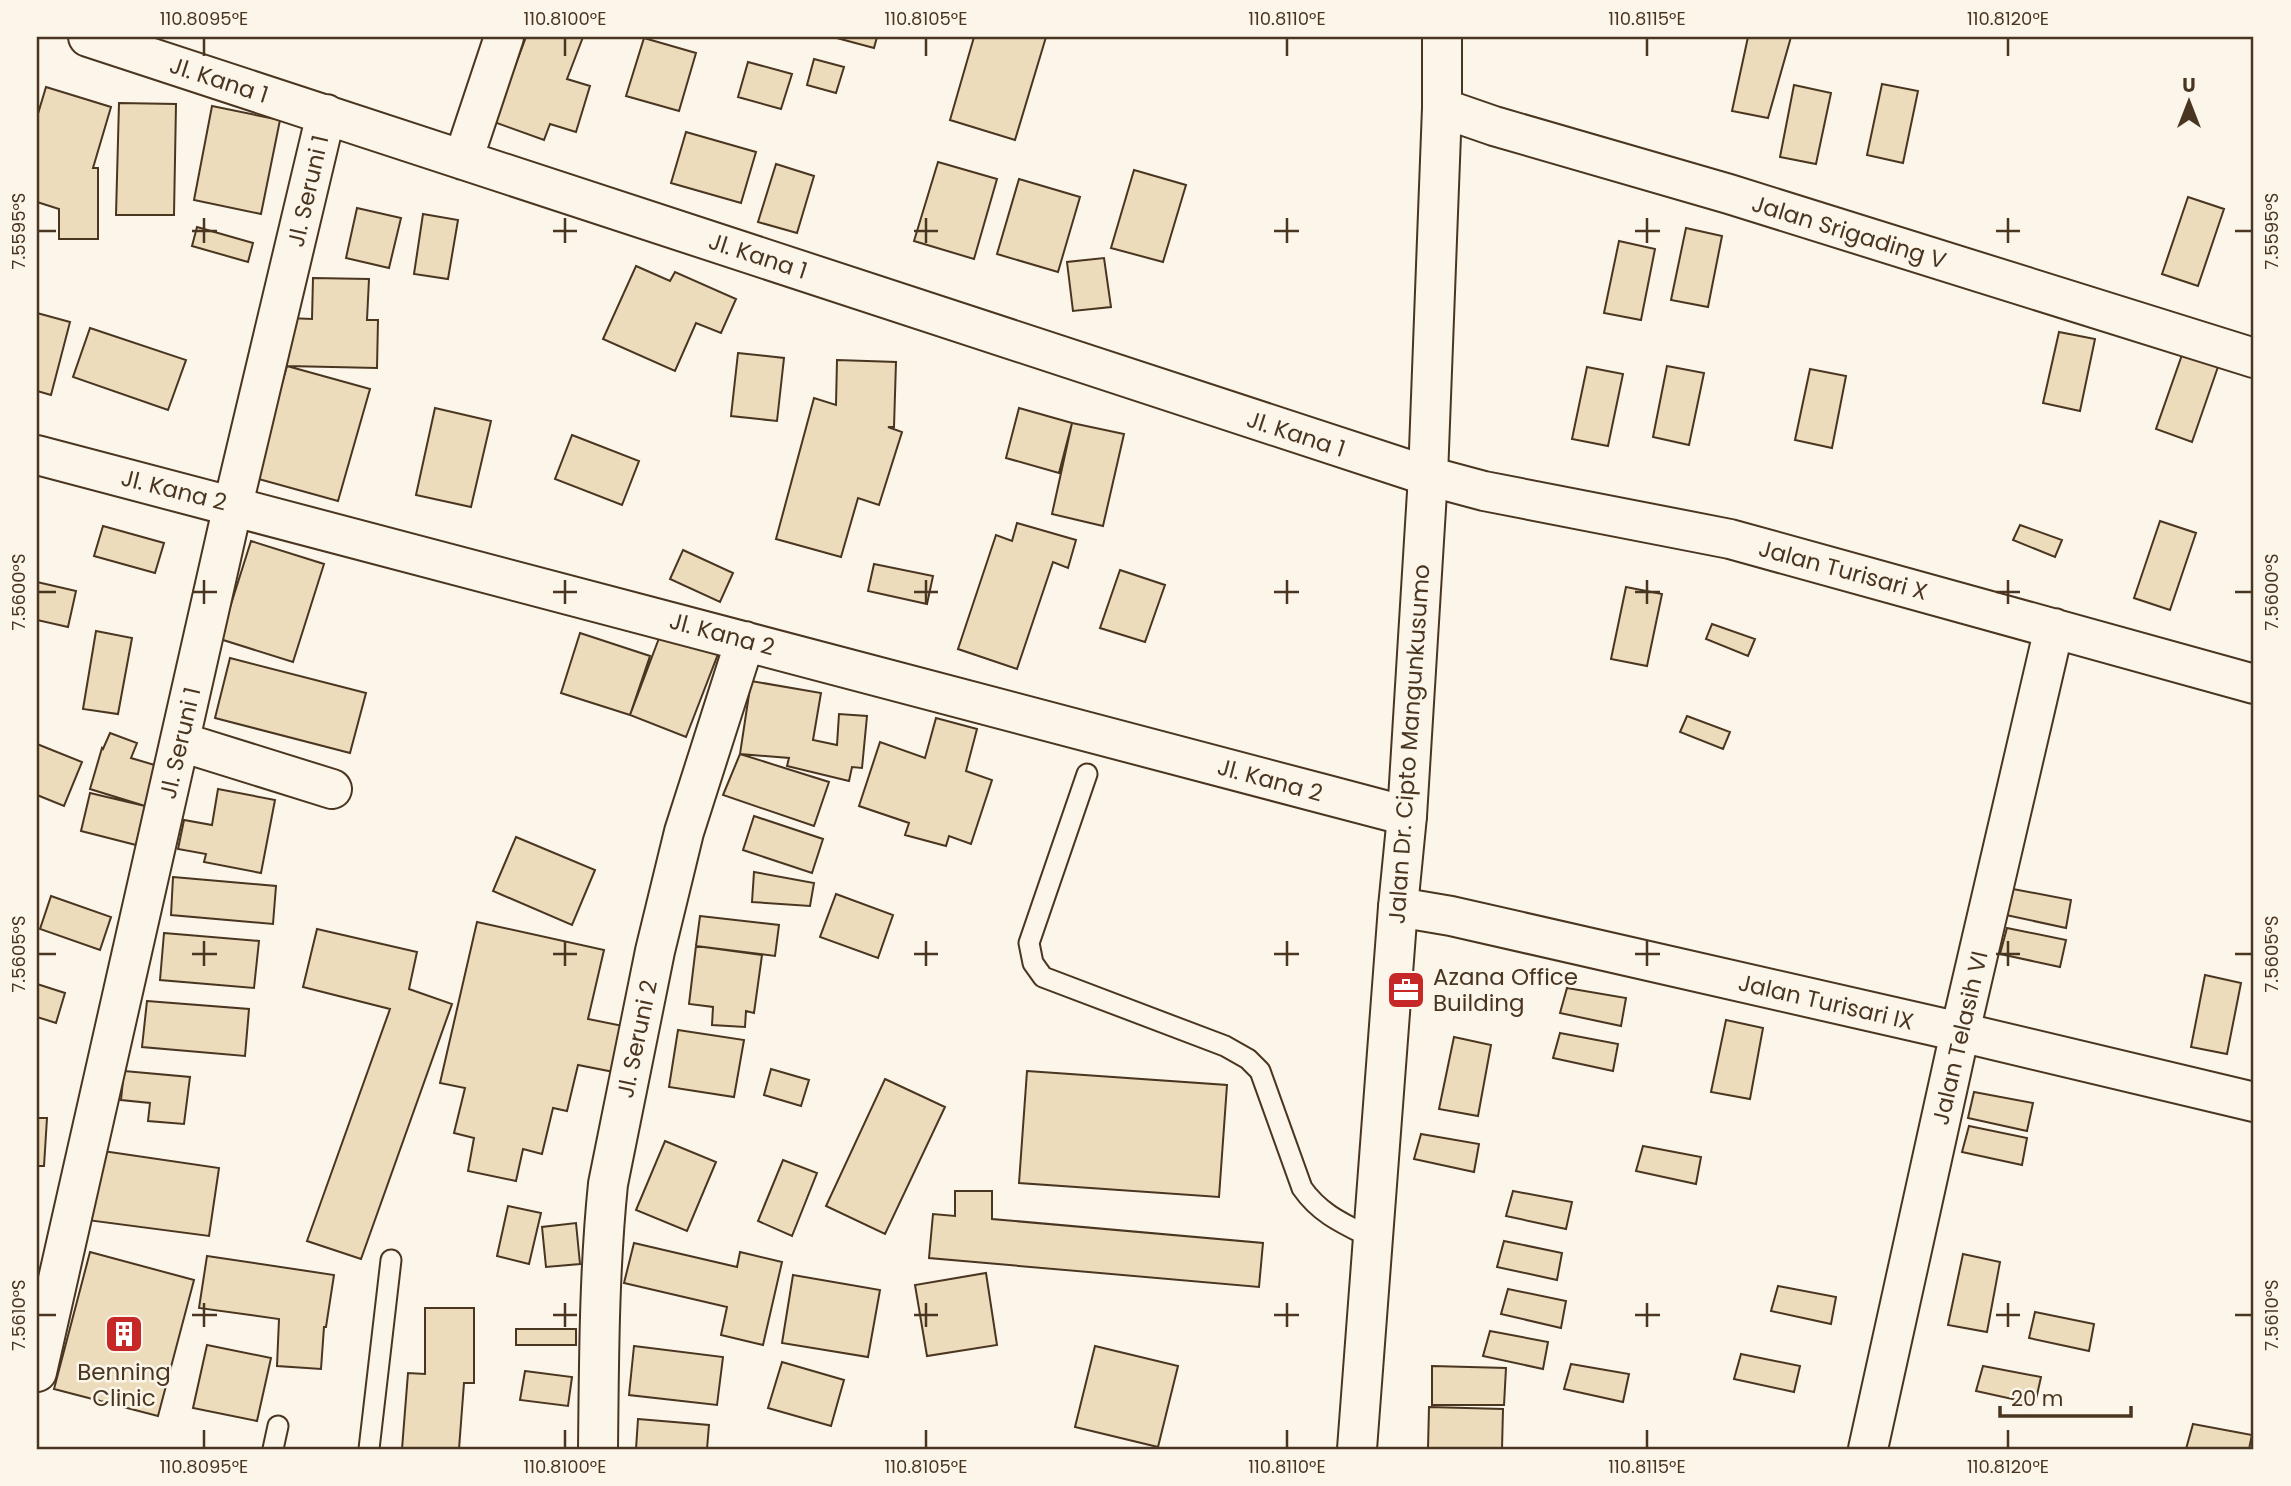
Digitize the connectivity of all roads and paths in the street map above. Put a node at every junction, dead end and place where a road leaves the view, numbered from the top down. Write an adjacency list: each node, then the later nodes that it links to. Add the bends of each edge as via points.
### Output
1 (88, 37): 5 (street, Jl. Kana 1)
2 (504, 37): 6 (street)
3 (1442, 37): 4 (street, Jalan Dr. Cipto Mangunkusumo)
4 (1442, 108): 7 (street, Jalan Srigading V); 9 (street, Jalan Dr. Cipto Mangunkusumo)
5 (326, 114): 6 (street, Jl. Kana 1); 10 (street, Jl. Seruni 1)
6 (463, 160): 9 (street, Jl. Kana 1)
7 (2254, 358)
8 (37, 455): 10 (street, Jl. Kana 2)
9 (1428, 476): 11 (street, Jalan Turisari X, via 1730,539); 17 (street, Jalan Dr. Cipto Mangunkusumo)
10 (233, 505): 12 (street, Jl. Kana 2); 14 (street, Jl. Seruni 1)
11 (2054, 628): 13 (street, Jalan Turisari X); 19 (street, Jalan Telasih VI)
12 (745, 640): 17 (street, Jl. Kana 2); 28 (street, Jl. Seruni 2, via 684,832 608,1184 598,1346)
13 (2254, 684)
14 (181, 742): 16 (street); 22 (street, Jl. Seruni 1)
15 (1087, 774): 21 (lane, via 1029,943 1033,963 1044,977 1248,1059 1260,1072 1313,1204)
16 (332, 789)
17 (1407, 816): 18 (street, Jalan Dr. Cipto Mangunkusumo)
18 (1398, 907): 19 (street, Jalan Turisari IX); 21 (street, Jalan Dr. Cipto Mangunkusumo)
19 (1960, 1032): 20 (street, Jalan Turisari IX); 30 (street, Jalan Telasih VI)
20 (2254, 1102)
21 (1372, 1238): 29 (street, Jalan Dr. Cipto Mangunkusumo)
22 (51, 1240): 24 (street, Jl. Seruni 1)
23 (391, 1260): 27 (lane)
24 (37, 1372)
25 (278, 1426): 26 (lane)
26 (273, 1449)
27 (369, 1449)
28 (598, 1449)
29 (1357, 1449)
30 (1868, 1449)

